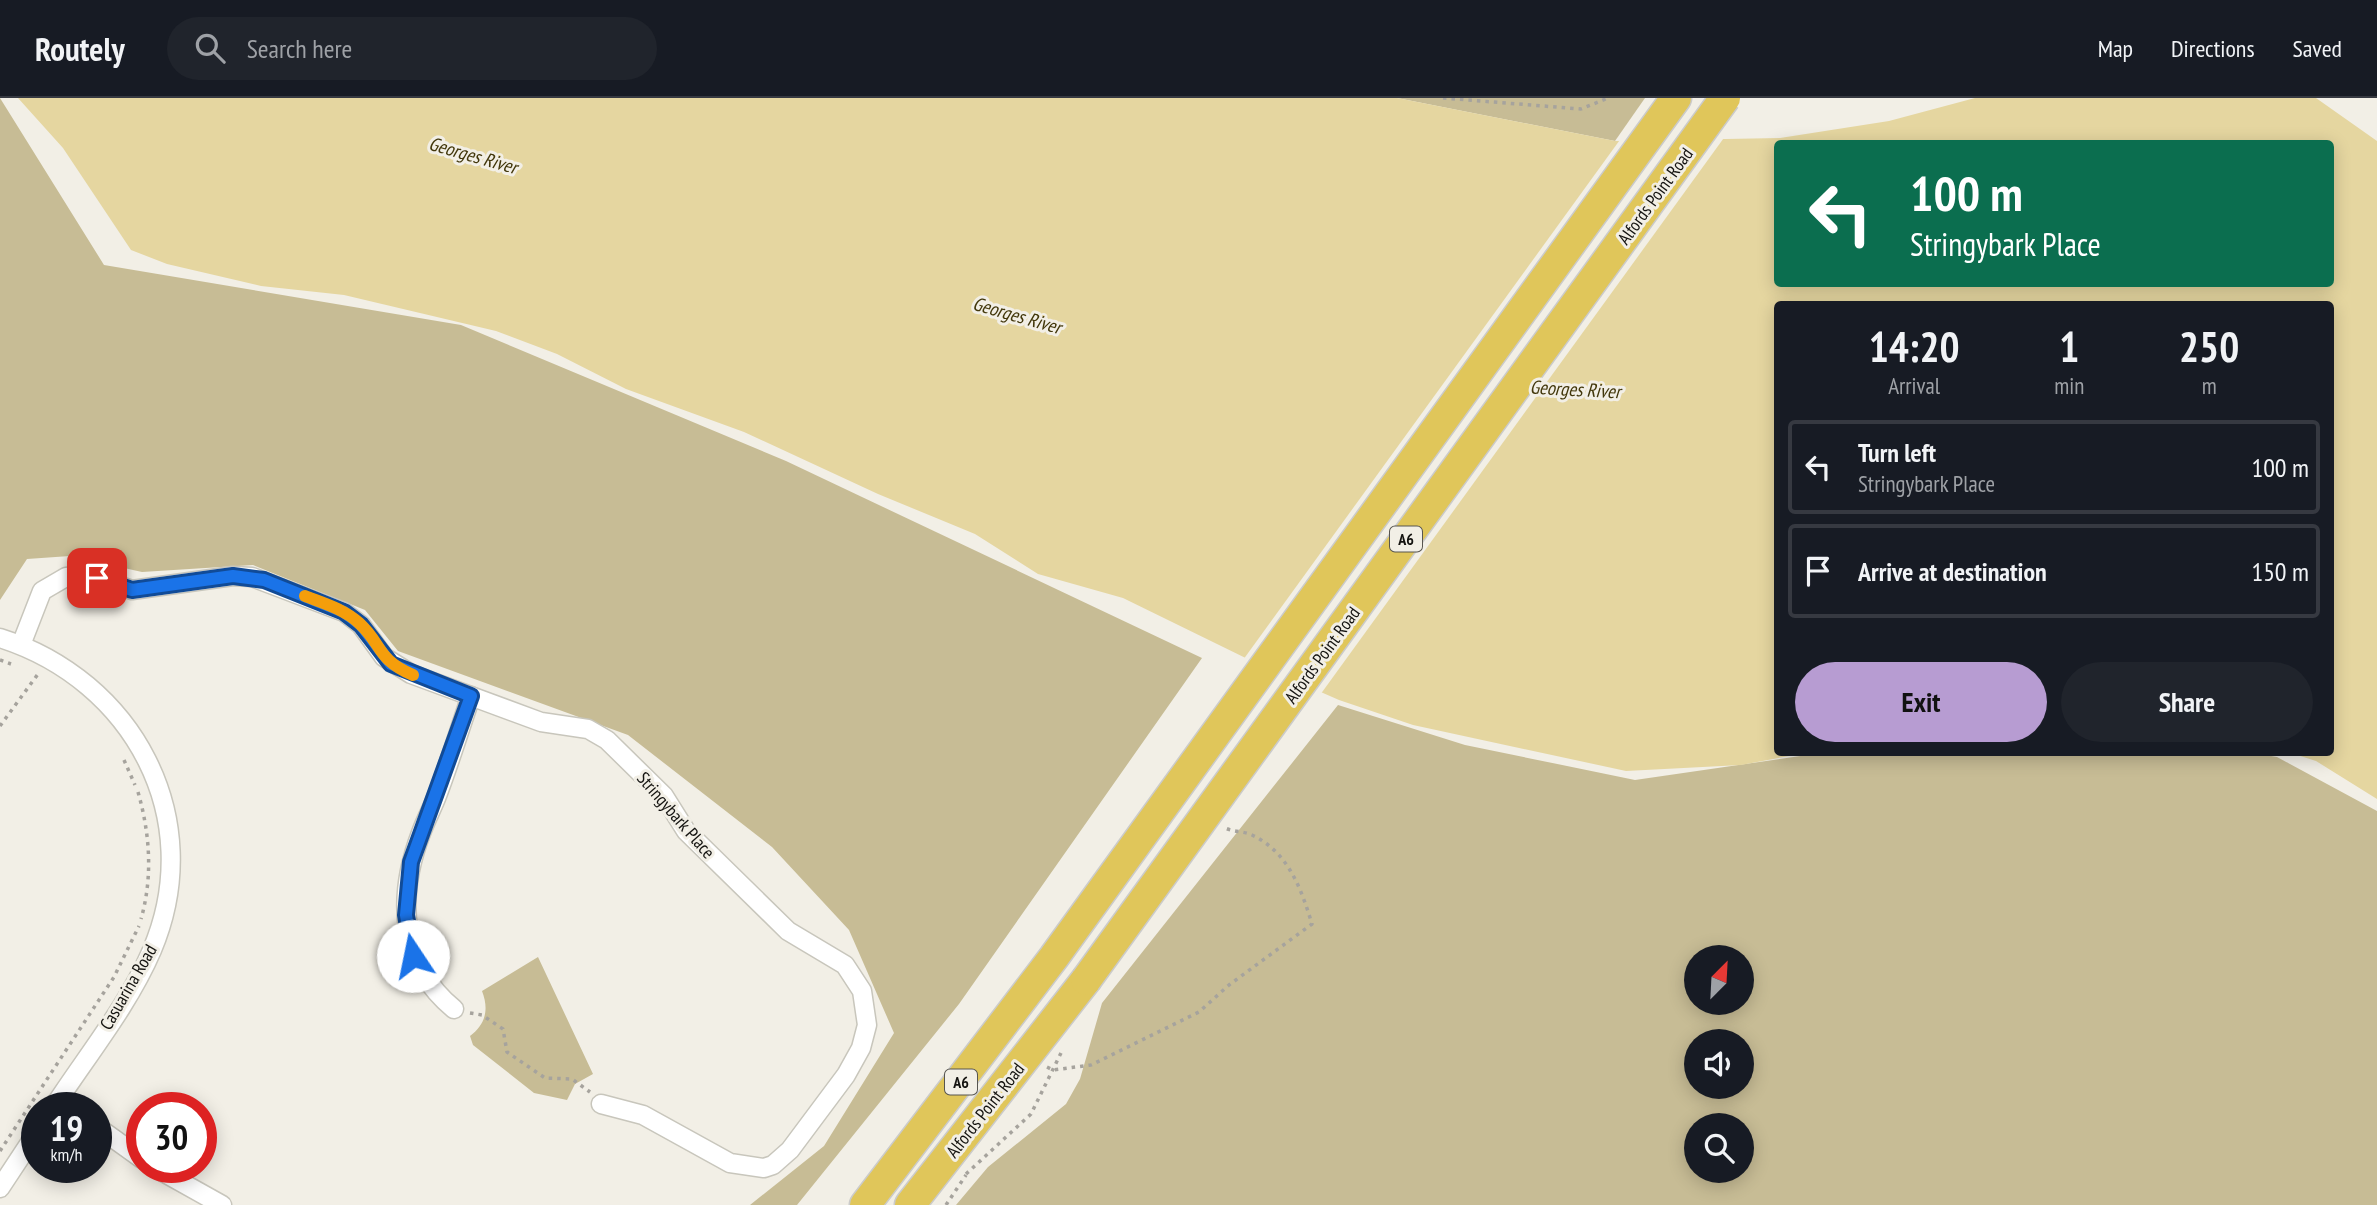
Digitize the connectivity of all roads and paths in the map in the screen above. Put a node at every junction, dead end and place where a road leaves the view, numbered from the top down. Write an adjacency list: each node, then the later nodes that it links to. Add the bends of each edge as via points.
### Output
1 (1443, 98): 2 (path, via 1581,109)
2 (1608, 98)
3 (1676, 98): 28 (highway, Alfords Point Road / A6, via 1054,957)
4 (1725, 98): 19 (highway, Alfords Point Road / A6, bridge)
5 (0, 638): 6 (street, Casuarina Road)
6 (21, 645): 7 (street, Casuarina Road); 13 (street, Stringybark Place, via 43,591 66,577 87,575 132,590 243,576 344,612 361,625 391,664)
7 (50, 657): 11 (path); 21 (street, Casuarina Road, via 100,695 138,742 158,785 170,852 168,894 152,951)
8 (0, 660): 9 (path)
9 (19, 667)
10 (31, 672): 11 (path)
11 (37, 675): 12 (path); 14 (path)
12 (46, 680)
13 (471, 696): 17 (street, via 415,850 406,900 413,956 427,982); 22 (street, Stringybark Place, via 541,722 579,726 607,740 664,796 686,831 707,852 788,931 845,965 862,991 867,1025 856,1059 774,1165 752,1168 730,1163 643,1115)
14 (0, 726)
15 (121, 754): 23 (path, via 138,791 148,840 146,896 139,926 114,977)
16 (1215, 823): 20 (path, via 1254,836 1277,853 1298,883 1312,924 1199,1012 1091,1065)
17 (454, 1009): 22 (path, via 482,1015 503,1029 507,1052 545,1079 572,1079)
18 (1066, 1042): 20 (path)
19 (1028, 1055): 20 (path); 29 (highway, Alfords Point Road / A6)
20 (1053, 1070): 30 (path, via 1031,1114 967,1173)
21 (68, 1092)
22 (601, 1104)
23 (0, 1151)
24 (21, 1156): 26 (street)
25 (183, 1183): 27 (street)
26 (0, 1187)
27 (222, 1205)
28 (865, 1205)
29 (910, 1205)
30 (946, 1205)

